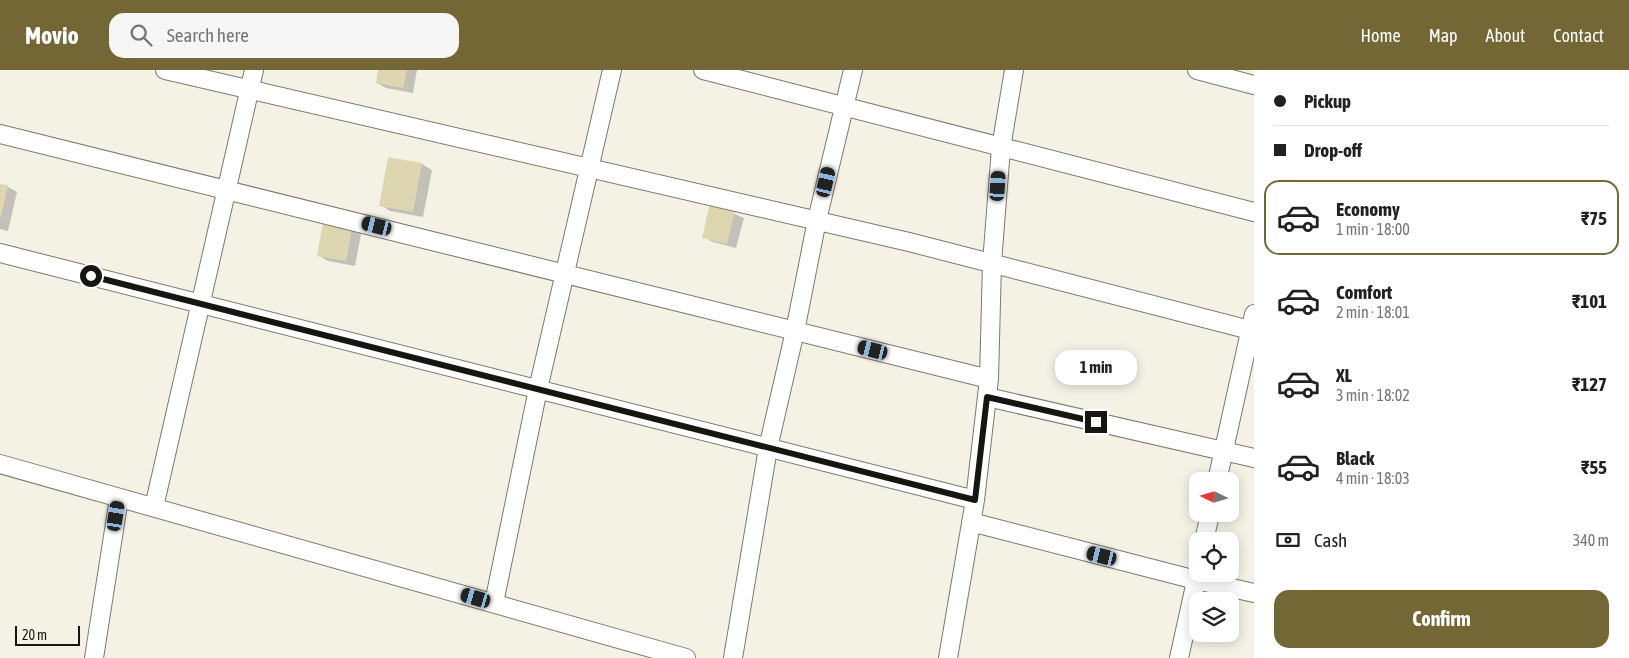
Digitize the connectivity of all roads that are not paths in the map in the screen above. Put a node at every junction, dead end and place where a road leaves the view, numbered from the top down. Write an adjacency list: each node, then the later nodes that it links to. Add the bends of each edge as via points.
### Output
1 (165, 70): 9 (street)
2 (254, 70): 9 (street)
3 (612, 70): 13 (street)
4 (703, 70): 10 (street)
5 (853, 70): 10 (street)
6 (1014, 70): 12 (street)
7 (1197, 70): 8 (street)
8 (1254, 85)
9 (250, 90): 13 (street); 14 (street)
10 (844, 106): 12 (street); 16 (street)
11 (0, 134): 14 (street)
12 (1001, 148): 15 (street); 18 (street)
13 (589, 168): 16 (street); 19 (street)
14 (227, 189): 19 (street); 20 (street)
15 (1254, 212)
16 (817, 220): 18 (street); 22 (street)
17 (0, 253): 20 (street)
18 (992, 263): 21 (street); 23 (street)
19 (564, 274): 22 (street); 24 (street)
20 (200, 304): 24 (street); 32 (street)
21 (1253, 325): 26 (street)
22 (795, 331): 23 (street); 25 (street)
23 (988, 388): 26 (street); 31 (street)
24 (538, 390): 25 (street); 38 (street)
25 (768, 448): 31 (street); 41 (street)
26 (1224, 451): 27 (street); 29 (street)
27 (1254, 458)
28 (0, 464): 30 (street)
29 (1219, 472)
30 (119, 498): 32 (street); 39 (street)
31 (975, 500): 33 (street)
32 (154, 507): 38 (street)
33 (971, 522): 34 (street); 42 (street)
34 (1189, 574)
35 (1196, 582): 43 (street)
36 (1217, 582): 37 (street)
37 (1254, 593)
38 (494, 603): 40 (street)
39 (94, 658)
40 (686, 658)
41 (733, 658)
42 (948, 658)
43 (1179, 658)

